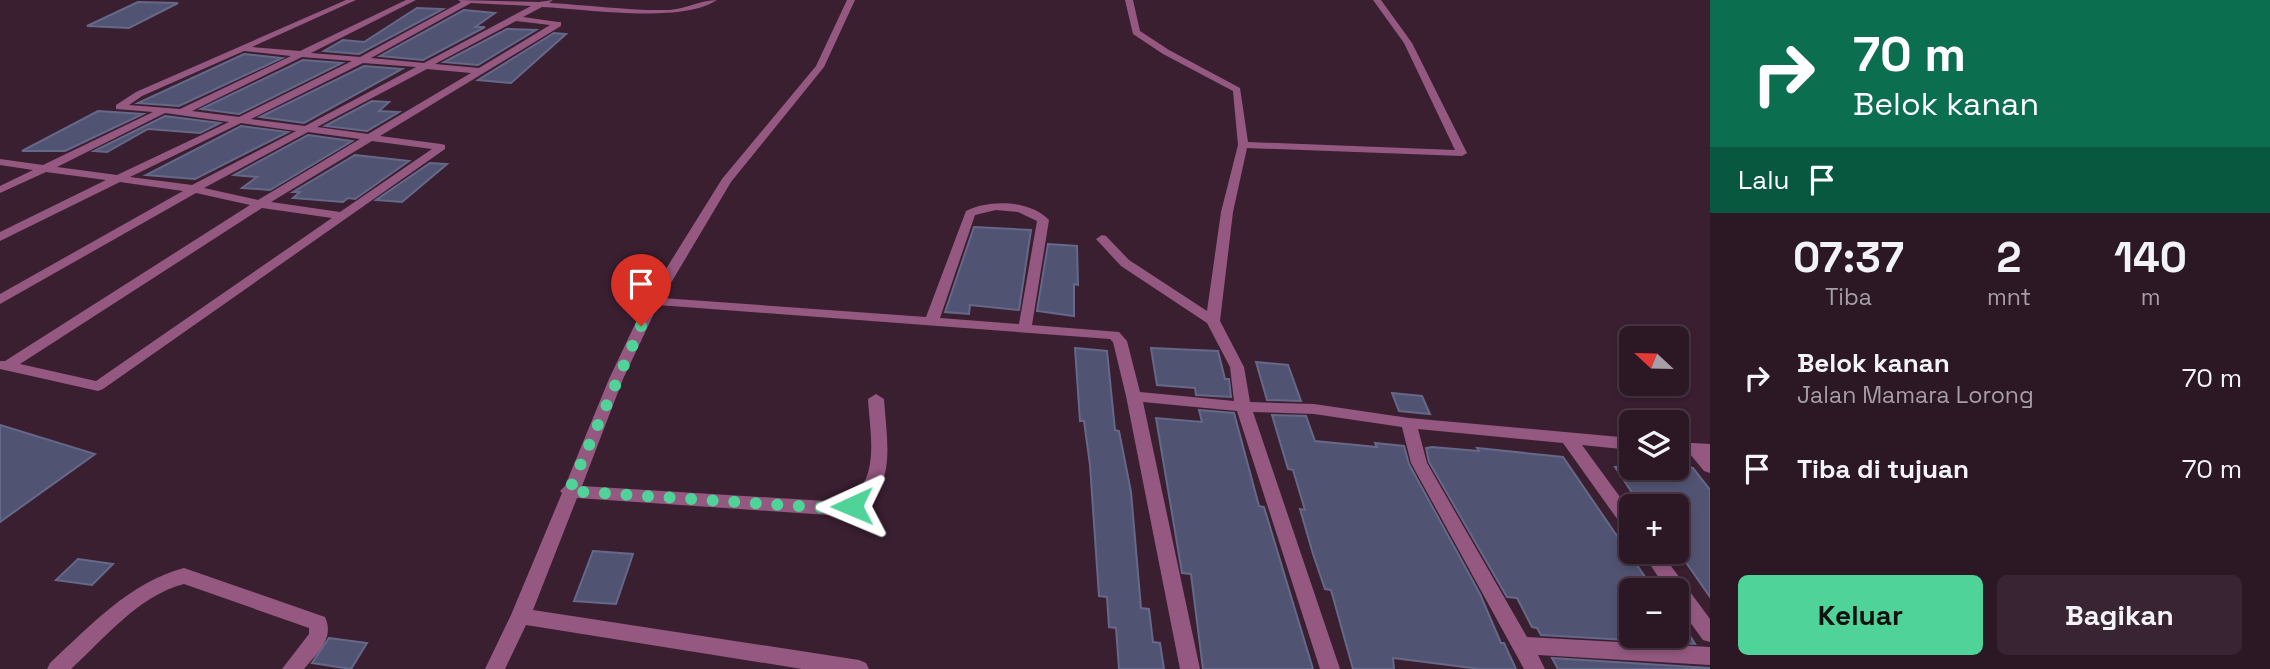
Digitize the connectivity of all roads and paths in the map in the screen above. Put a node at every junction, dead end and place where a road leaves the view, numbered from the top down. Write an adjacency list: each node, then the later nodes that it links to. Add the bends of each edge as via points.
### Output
1 (352, 0): 11 (street)
2 (412, 0): 12 (street)
3 (460, 0): 8 (street)
4 (713, 0): 9 (street, via 670,12)
5 (851, 0): 32 (street, via 820,67 726,181)
6 (1129, 0): 21 (street, via 1136,32 1237,90)
7 (1377, 0): 21 (street, via 1408,43 1461,153)
8 (469, 1): 9 (street); 13 (street)
9 (545, 3): 10 (street)
10 (515, 18): 14 (street); 15 (street, via 558,24)
11 (244, 48): 12 (street); 16 (street, via 119,107)
12 (302, 52): 13 (street); 17 (street)
13 (363, 57): 14 (street); 18 (street)
14 (430, 64): 15 (street); 19 (street)
15 (481, 71): 20 (street)
16 (165, 110): 17 (street); 23 (street)
17 (180, 113): 18 (street)
18 (235, 121): 19 (street); 24 (street)
19 (307, 130): 20 (street); 25 (street)
20 (370, 139): 27 (street); 28 (street, via 441,147)
21 (1243, 145): 34 (street, via 1227,212)
22 (0, 162): 23 (street)
23 (44, 168): 24 (street); 26 (street)
24 (116, 177): 25 (street); 29 (street)
25 (194, 188): 27 (street); 31 (street)
26 (0, 190)
27 (260, 204): 28 (street); 36 (street)
28 (344, 216): 36 (street, via 98,386)
29 (0, 237)
30 (1102, 239): 34 (street, via 1125,263)
31 (0, 300)
32 (653, 301): 33 (street); 45 (street)
33 (932, 320): 35 (street); 35 (street, via 970,214 980,208 1020,210 1043,220)
34 (1213, 321): 39 (street, via 1237,367)
35 (1025, 327): 37 (street, via 1114,335 1120,341)
36 (3, 365)
37 (1133, 396): 39 (street); 56 (street)
38 (876, 399): 45 (street, via 878,475 874,489 862,503 843,509)
39 (1243, 407): 40 (street, via 1314,409); 57 (street)
40 (1409, 423): 41 (street); 50 (street, via 1419,463)
41 (1569, 439): 42 (street); 46 (street)
42 (1619, 443)
43 (1702, 450): 44 (street)
44 (1710, 467)
45 (569, 491): 48 (street)
46 (1619, 508)
47 (1659, 564): 49 (street)
48 (521, 616): 54 (street); 55 (street)
49 (1710, 634)
50 (1522, 645): 51 (street); 58 (street)
51 (1710, 656)
52 (57, 669): 53 (street, via 131,604 168,579 184,576 318,623 319,636)
53 (292, 669)
54 (495, 669)
55 (859, 669)
56 (1190, 669)
57 (1331, 669)
58 (1535, 669)

